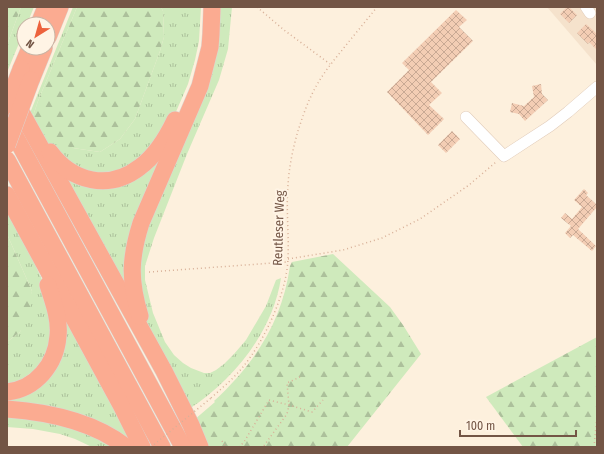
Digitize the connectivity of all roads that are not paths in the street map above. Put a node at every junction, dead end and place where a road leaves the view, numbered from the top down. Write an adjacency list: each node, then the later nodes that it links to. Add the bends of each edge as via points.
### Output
1 (60, 7): 4 (highway)
2 (203, 7): 11 (highway, via 199,58 185,100 157,149 134,172 104,181 74,174 53,156)
3 (212, 7): 18 (highway, via 210,47 200,86 141,223 133,255 132,278 136,302)
4 (56, 17)
5 (29, 56): 7 (highway)
6 (39, 56): 7 (highway)
7 (26, 75): 10 (highway, bridge); 14 (highway, bridge)
8 (7, 85): 11 (highway)
9 (597, 87): 12 (street, via 550,126 504,156)
10 (7, 105)
11 (23, 116): 18 (highway)
12 (466, 117)
13 (7, 121): 24 (highway)
14 (7, 144)
15 (7, 160): 23 (highway)
16 (7, 195): 17 (highway)
17 (33, 242): 19 (highway, via 56,313 57,347 50,365 39,378 26,387); 22 (highway)
18 (164, 371): 25 (highway)
19 (7, 392)
20 (7, 408): 21 (highway, via 70,419 109,435)
21 (126, 447)
22 (142, 447)
23 (162, 447)
24 (183, 447)
25 (200, 447)

